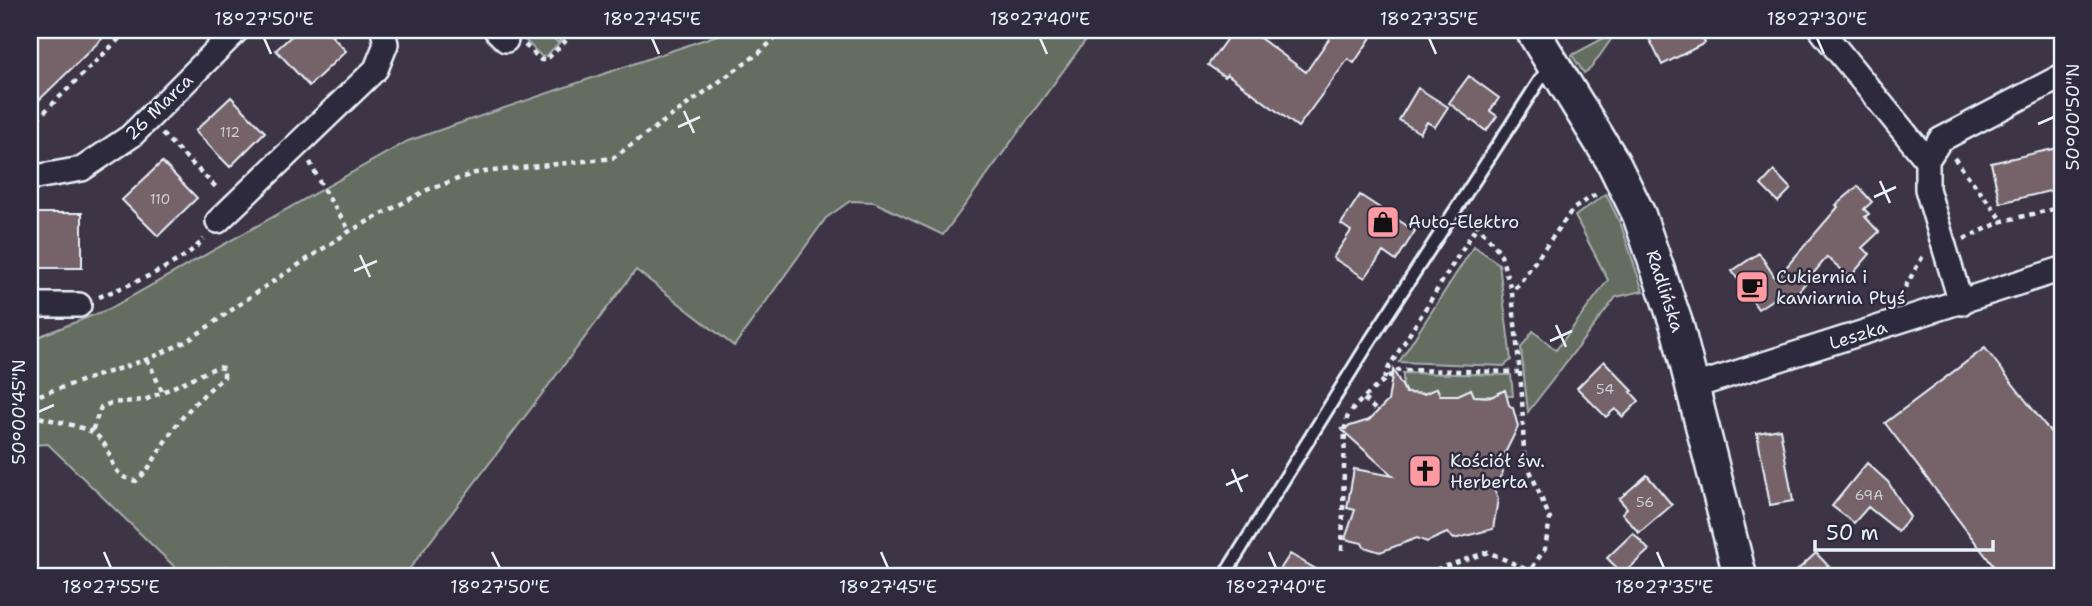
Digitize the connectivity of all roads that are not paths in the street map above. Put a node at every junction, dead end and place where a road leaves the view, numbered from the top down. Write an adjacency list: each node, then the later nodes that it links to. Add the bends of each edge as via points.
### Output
1 (237, 30): 8 (street, 26 Marca, via 131,136 82,169)
2 (383, 30): 9 (street, via 386,44 376,69)
3 (1532, 30): 5 (street, Radlińska)
4 (1821, 30): 7 (street)
5 (1553, 61): 14 (street, Radlińska, via 1639,215); 15 (lane)
6 (2062, 76): 7 (street, via 1940,140)
7 (1927, 160): 11 (street, via 1927,189)
8 (30, 178)
9 (218, 222)
10 (2062, 269): 11 (street, Leszka)
11 (1961, 303): 14 (street, Leszka)
12 (30, 304): 13 (street)
13 (79, 305)
14 (1692, 387): 16 (street, Radlińska)
15 (1224, 576)
16 (1740, 576)

